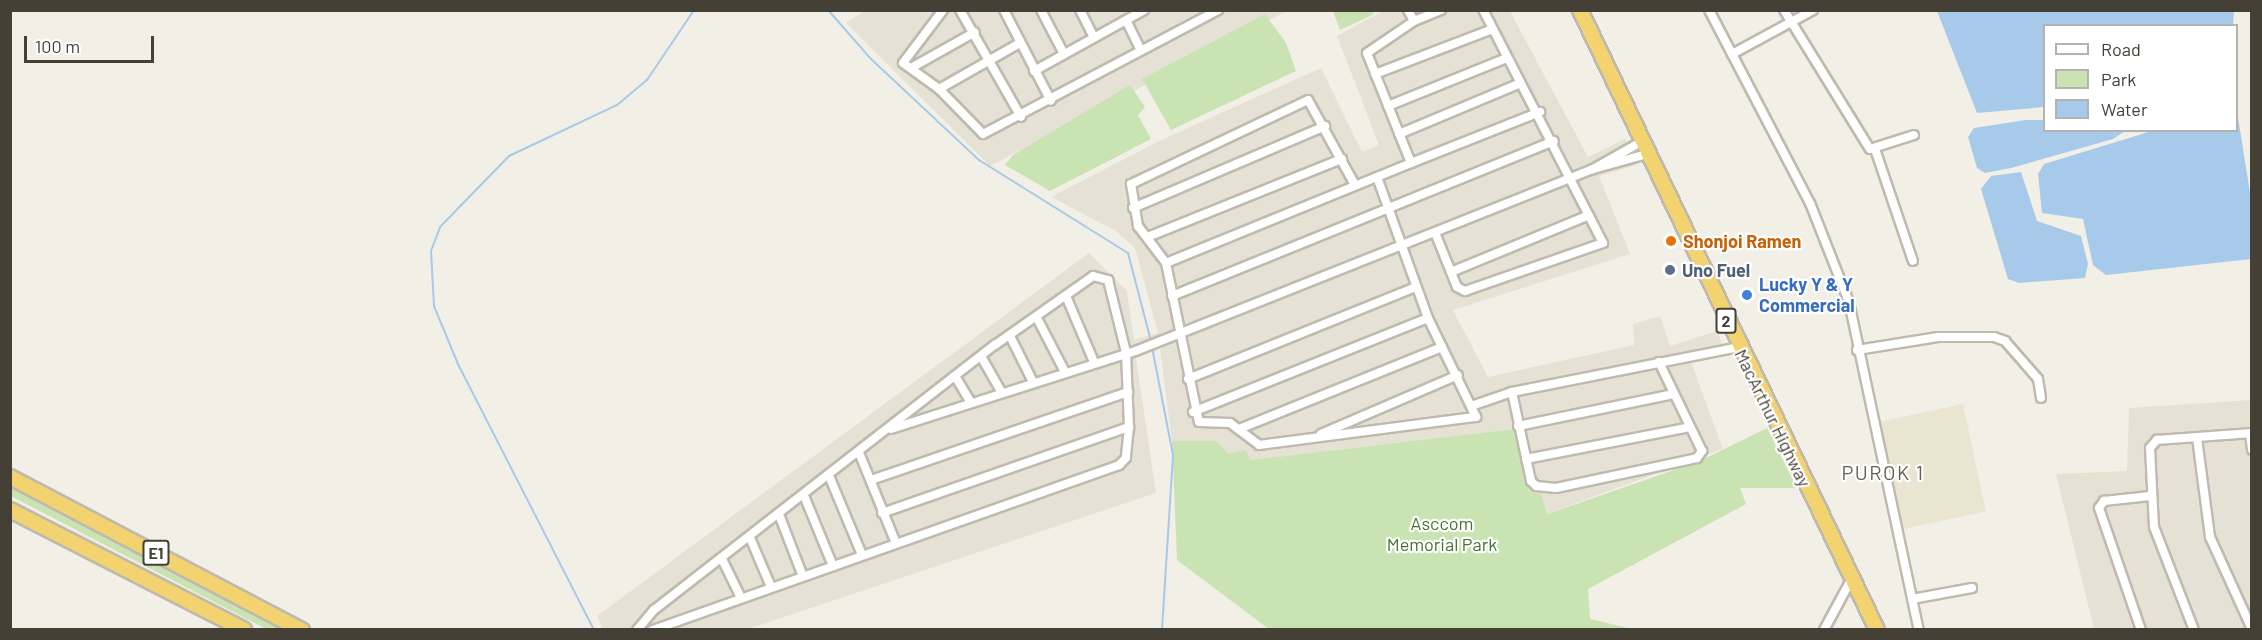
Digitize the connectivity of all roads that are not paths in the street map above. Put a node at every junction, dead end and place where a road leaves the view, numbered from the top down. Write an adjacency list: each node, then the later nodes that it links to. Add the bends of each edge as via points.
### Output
1 (943, 10): 27 (street, via 903,63)
2 (960, 10): 19 (street)
3 (1004, 10): 21 (street)
4 (1041, 10): 23 (street)
5 (1080, 10): 20 (street)
6 (1144, 10): 15 (street)
7 (1218, 10): 22 (street)
8 (1408, 10): 16 (street)
9 (1441, 10): 16 (street)
10 (1484, 10): 18 (street)
11 (1580, 10): 40 (highway, MacArthur Highway / 2)
12 (1709, 10): 24 (street)
13 (1784, 10): 17 (street)
14 (1813, 10): 17 (street)
15 (1126, 20): 20 (street); 22 (street)
16 (1414, 21): 29 (street, via 1369,49)
17 (1790, 22): 24 (street); 41 (street, via 1854,115 1867,146)
18 (1493, 30): 25 (street); 29 (street)
19 (975, 32): 26 (street); 27 (street)
20 (1094, 38): 23 (street)
21 (1020, 43): 26 (street); 28 (street)
22 (1141, 51): 32 (street)
23 (1064, 54): 28 (street)
24 (1732, 54): 66 (street, via 1832,254 1850,303)
25 (1507, 58): 30 (street); 33 (street)
26 (990, 60): 31 (street); 35 (street)
27 (911, 68): 31 (street)
28 (1034, 71): 32 (street)
29 (1375, 74): 33 (street)
30 (1521, 83): 34 (street); 37 (street)
31 (939, 89): 35 (street, via 983,134)
32 (1051, 101): 35 (street)
33 (1388, 106): 37 (street)
34 (1540, 112): 39 (street); 43 (street)
35 (1021, 117)
36 (1325, 126): 42 (street); 48 (street); 48 (street, via 1312,102 1303,102 1134,180 1129,187)
37 (1399, 134): 43 (street)
38 (1914, 135): 41 (street)
39 (1554, 141): 46 (street); 49 (street)
40 (1644, 148): 44 (street); 44 (street); 65 (highway, MacArthur Highway / 2)
41 (1875, 149): 54 (street)
42 (1342, 159): 47 (street); 52 (street)
43 (1411, 163): 45 (street)
44 (1593, 169): 46 (street)
45 (1377, 177): 47 (street); 49 (street)
46 (1572, 178): 50 (street); 51 (street)
47 (1355, 185): 55 (street)
48 (1133, 208): 52 (street, via 1138,226)
49 (1388, 208): 53 (street); 59 (street)
50 (1589, 215): 56 (street); 56 (street, via 1602,238 1598,247 1465,291 1456,287)
51 (1436, 235): 53 (street); 56 (street)
52 (1150, 236): 55 (street)
53 (1401, 248): 57 (street); 62 (street)
54 (1913, 261)
55 (1166, 263): 59 (street)
56 (1451, 272)
57 (1416, 287): 61 (street); 74 (street)
58 (1066, 296): 60 (street); 67 (street, via 1093,276 1108,280); 69 (street)
59 (1172, 296): 62 (street)
60 (1037, 318): 63 (street); 71 (street)
61 (1428, 318): 64 (street); 83 (street)
62 (1177, 334): 67 (street); 74 (street)
63 (1010, 336): 68 (street); 75 (street)
64 (1442, 347): 72 (street); 87 (street)
65 (1739, 347): 70 (street); 109 (highway, MacArthur Highway / 2)
66 (1857, 350): 80 (street, via 1938,337 1994,337 2005,341 2031,370); 113 (street)
67 (1126, 352): 69 (street); 76 (street)
68 (982, 358): 73 (street); 78 (street)
69 (1094, 362): 71 (street)
70 (1659, 362): 77 (street); 79 (street)
71 (1065, 372): 75 (street)
72 (1458, 375): 82 (street); 90 (street)
73 (955, 376): 81 (street); 88 (street)
74 (1188, 379): 83 (street)
75 (1034, 382): 78 (street)
76 (1128, 392): 85 (street); 97 (street)
77 (1512, 392): 82 (street); 84 (street)
78 (1002, 393): 81 (street)
79 (1674, 394): 84 (street); 86 (street)
80 (2041, 398)
81 (971, 403): 88 (street)
82 (1474, 405): 90 (street, via 1476,417 1466,422)
83 (1193, 412): 87 (street, via 1198,422 1225,422)
84 (1518, 426): 94 (street)
85 (1129, 427): 101 (street); 104 (street, via 1126,458 1119,465)
86 (1690, 427): 94 (street); 94 (street, via 1702,451 1697,458 1556,488 1532,484)
87 (1239, 429): 90 (street, via 1259,445)
88 (887, 430): 93 (street)
89 (2251, 433): 91 (street); 92 (street)
90 (1316, 436)
91 (2197, 438): 98 (street, via 2151,444); 114 (street, via 2210,537)
92 (2252, 450)
93 (860, 455): 96 (street); 97 (street)
94 (1526, 459)
95 (10, 477): 116 (highway, E1)
96 (830, 478): 99 (street); 105 (street)
97 (871, 480): 101 (street)
98 (2150, 496): 122 (street, via 2100,503); 123 (street, via 2154,528)
99 (805, 498): 102 (street); 107 (street)
100 (10, 510): 115 (highway, E1)
101 (882, 513): 104 (street)
102 (780, 517): 103 (street); 108 (street)
103 (751, 540): 106 (street); 110 (street)
104 (896, 543): 105 (street)
105 (862, 555): 107 (street)
106 (723, 561): 112 (street); 117 (street, via 654,610)
107 (833, 566): 108 (street)
108 (802, 574): 110 (street)
109 (1853, 576): 119 (street); 120 (highway, MacArthur Highway / 2)
110 (771, 587): 112 (street)
111 (1972, 588): 113 (street)
112 (740, 596): 118 (street)
113 (1912, 598): 121 (street)
114 (2252, 629)
115 (244, 630)
116 (302, 630)
117 (637, 630)
118 (652, 630)
119 (1824, 630)
120 (1877, 630)
121 (1919, 630)
122 (2141, 630)
123 (2194, 630)

